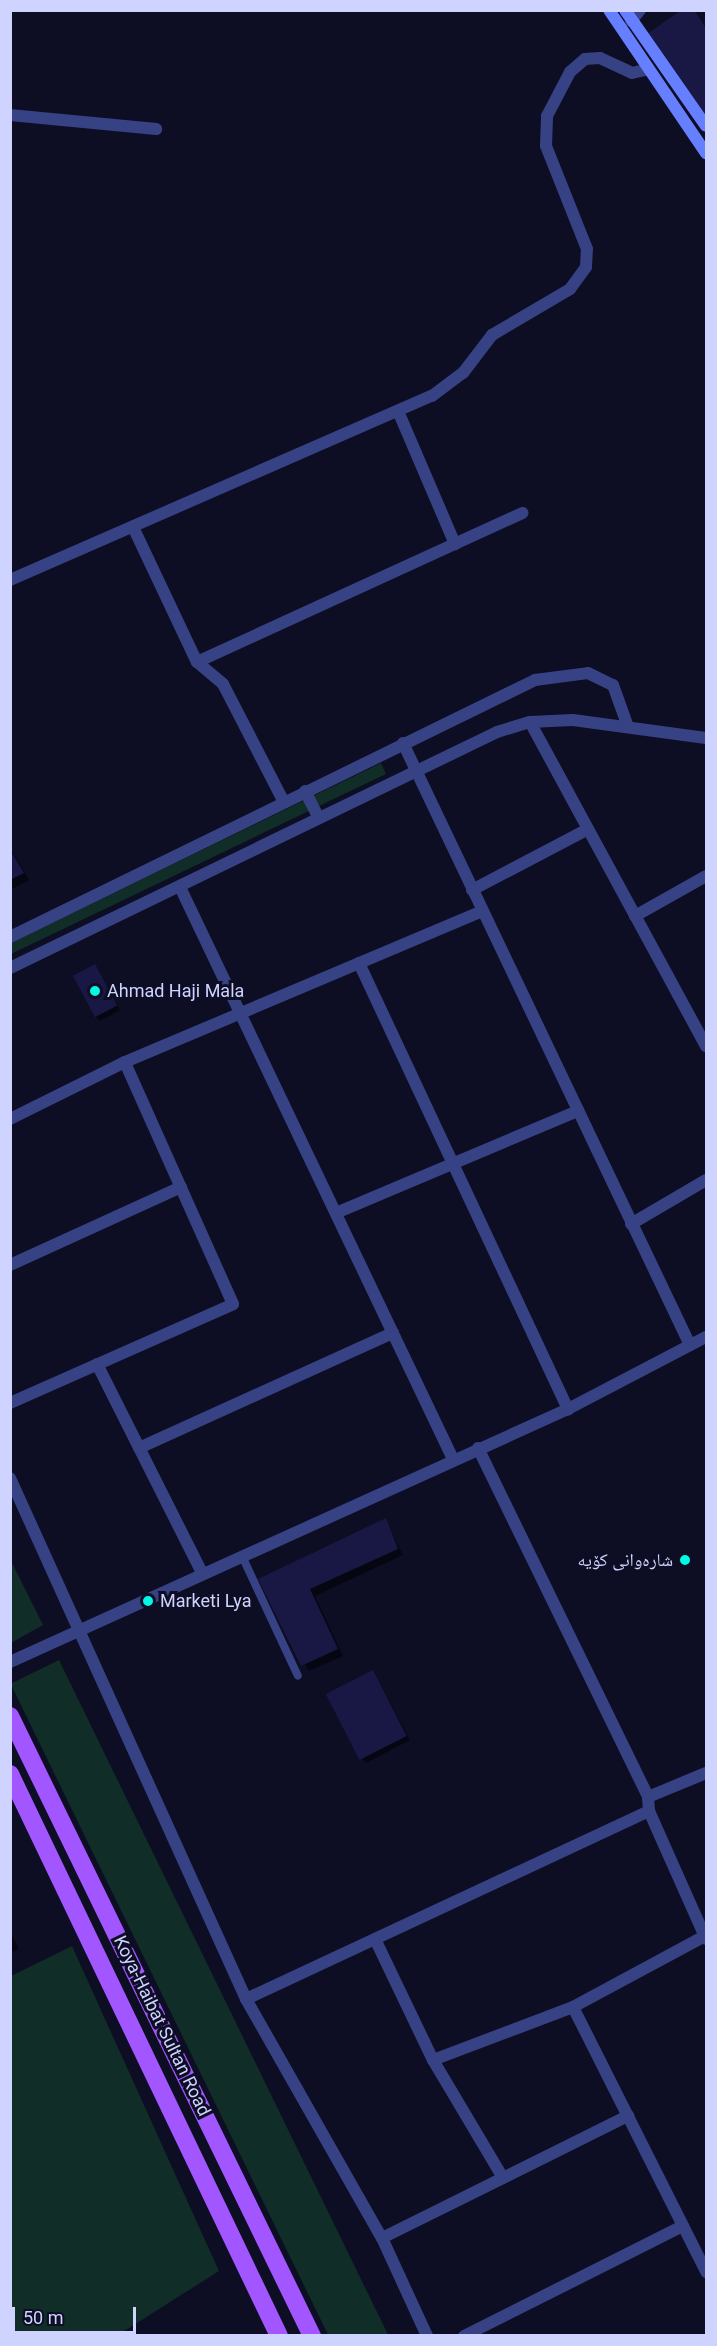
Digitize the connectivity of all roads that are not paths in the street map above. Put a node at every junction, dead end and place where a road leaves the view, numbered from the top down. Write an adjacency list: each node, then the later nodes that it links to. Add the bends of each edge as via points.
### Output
1 (609, 10): 4 (street)
2 (640, 10): 3 (street)
3 (628, 16): 6 (street)
4 (649, 69): 8 (street); 9 (street, via 632,73 600,58 585,59 570,72 547,116 546,146 587,249 577,282 492,335 454,382)
5 (10, 115): 7 (street)
6 (706, 126)
7 (156, 129)
8 (706, 153)
9 (398, 411): 11 (street); 12 (street)
10 (522, 513): 12 (street)
11 (134, 529): 13 (street); 14 (street)
12 (455, 544): 14 (street)
13 (10, 580)
14 (197, 662): 21 (street, via 223,684)
15 (530, 722): 16 (street); 19 (street); 23 (street)
16 (627, 724): 17 (street); 18 (street, via 613,685 588,673 565,672 535,680)
17 (706, 738)
18 (403, 743): 19 (street); 20 (street)
19 (415, 769): 22 (street); 26 (street)
20 (305, 791): 21 (street); 22 (street)
21 (284, 802): 29 (street)
22 (318, 817): 25 (street)
23 (588, 830): 26 (street); 28 (street)
24 (706, 876): 28 (street)
25 (180, 887): 31 (street); 32 (street)
26 (472, 890): 27 (street)
27 (482, 911): 30 (street); 35 (street)
28 (635, 915): 33 (street)
29 (10, 938)
30 (359, 963): 32 (street); 37 (street)
31 (10, 968)
32 (240, 1013): 34 (street); 40 (street)
33 (706, 1046)
34 (125, 1062): 36 (street); 39 (street)
35 (578, 1111): 37 (street); 41 (street)
36 (10, 1119)
37 (453, 1164): 40 (street); 48 (street)
38 (706, 1180): 41 (street)
39 (181, 1187): 42 (street); 46 (street, via 233,1304)
40 (336, 1213): 43 (street)
41 (632, 1224): 45 (street)
42 (10, 1265)
43 (393, 1333): 49 (street); 51 (street)
44 (706, 1336): 45 (street)
45 (690, 1346): 48 (street)
46 (97, 1364): 47 (street); 49 (street)
47 (10, 1403)
48 (568, 1409): 50 (street)
49 (139, 1448): 54 (street)
50 (478, 1448): 51 (street); 61 (street)
51 (453, 1460): 53 (street)
52 (10, 1478): 55 (street)
53 (242, 1556): 54 (street); 57 (lane)
54 (202, 1573): 55 (street)
55 (82, 1629): 56 (street); 65 (street)
56 (10, 1662)
57 (298, 1676)
58 (10, 1716): 74 (main road, Koya-Haibat Sultan Road)
59 (706, 1773): 61 (street)
60 (10, 1774): 73 (main road, Koya-Haibat Sultan Road)
61 (648, 1797): 62 (street)
62 (649, 1811): 63 (street); 64 (street)
63 (706, 1937): 66 (street)
64 (375, 1939): 65 (street); 67 (street)
65 (246, 2000): 71 (street)
66 (573, 2007): 67 (street); 68 (street)
67 (433, 2060): 69 (street)
68 (628, 2116): 69 (street); 70 (street)
69 (502, 2178): 71 (street)
70 (683, 2226): 72 (street); 76 (street)
71 (382, 2238): 75 (street)
72 (706, 2272)
73 (279, 2336)
74 (312, 2336)
75 (427, 2336)
76 (464, 2336)

